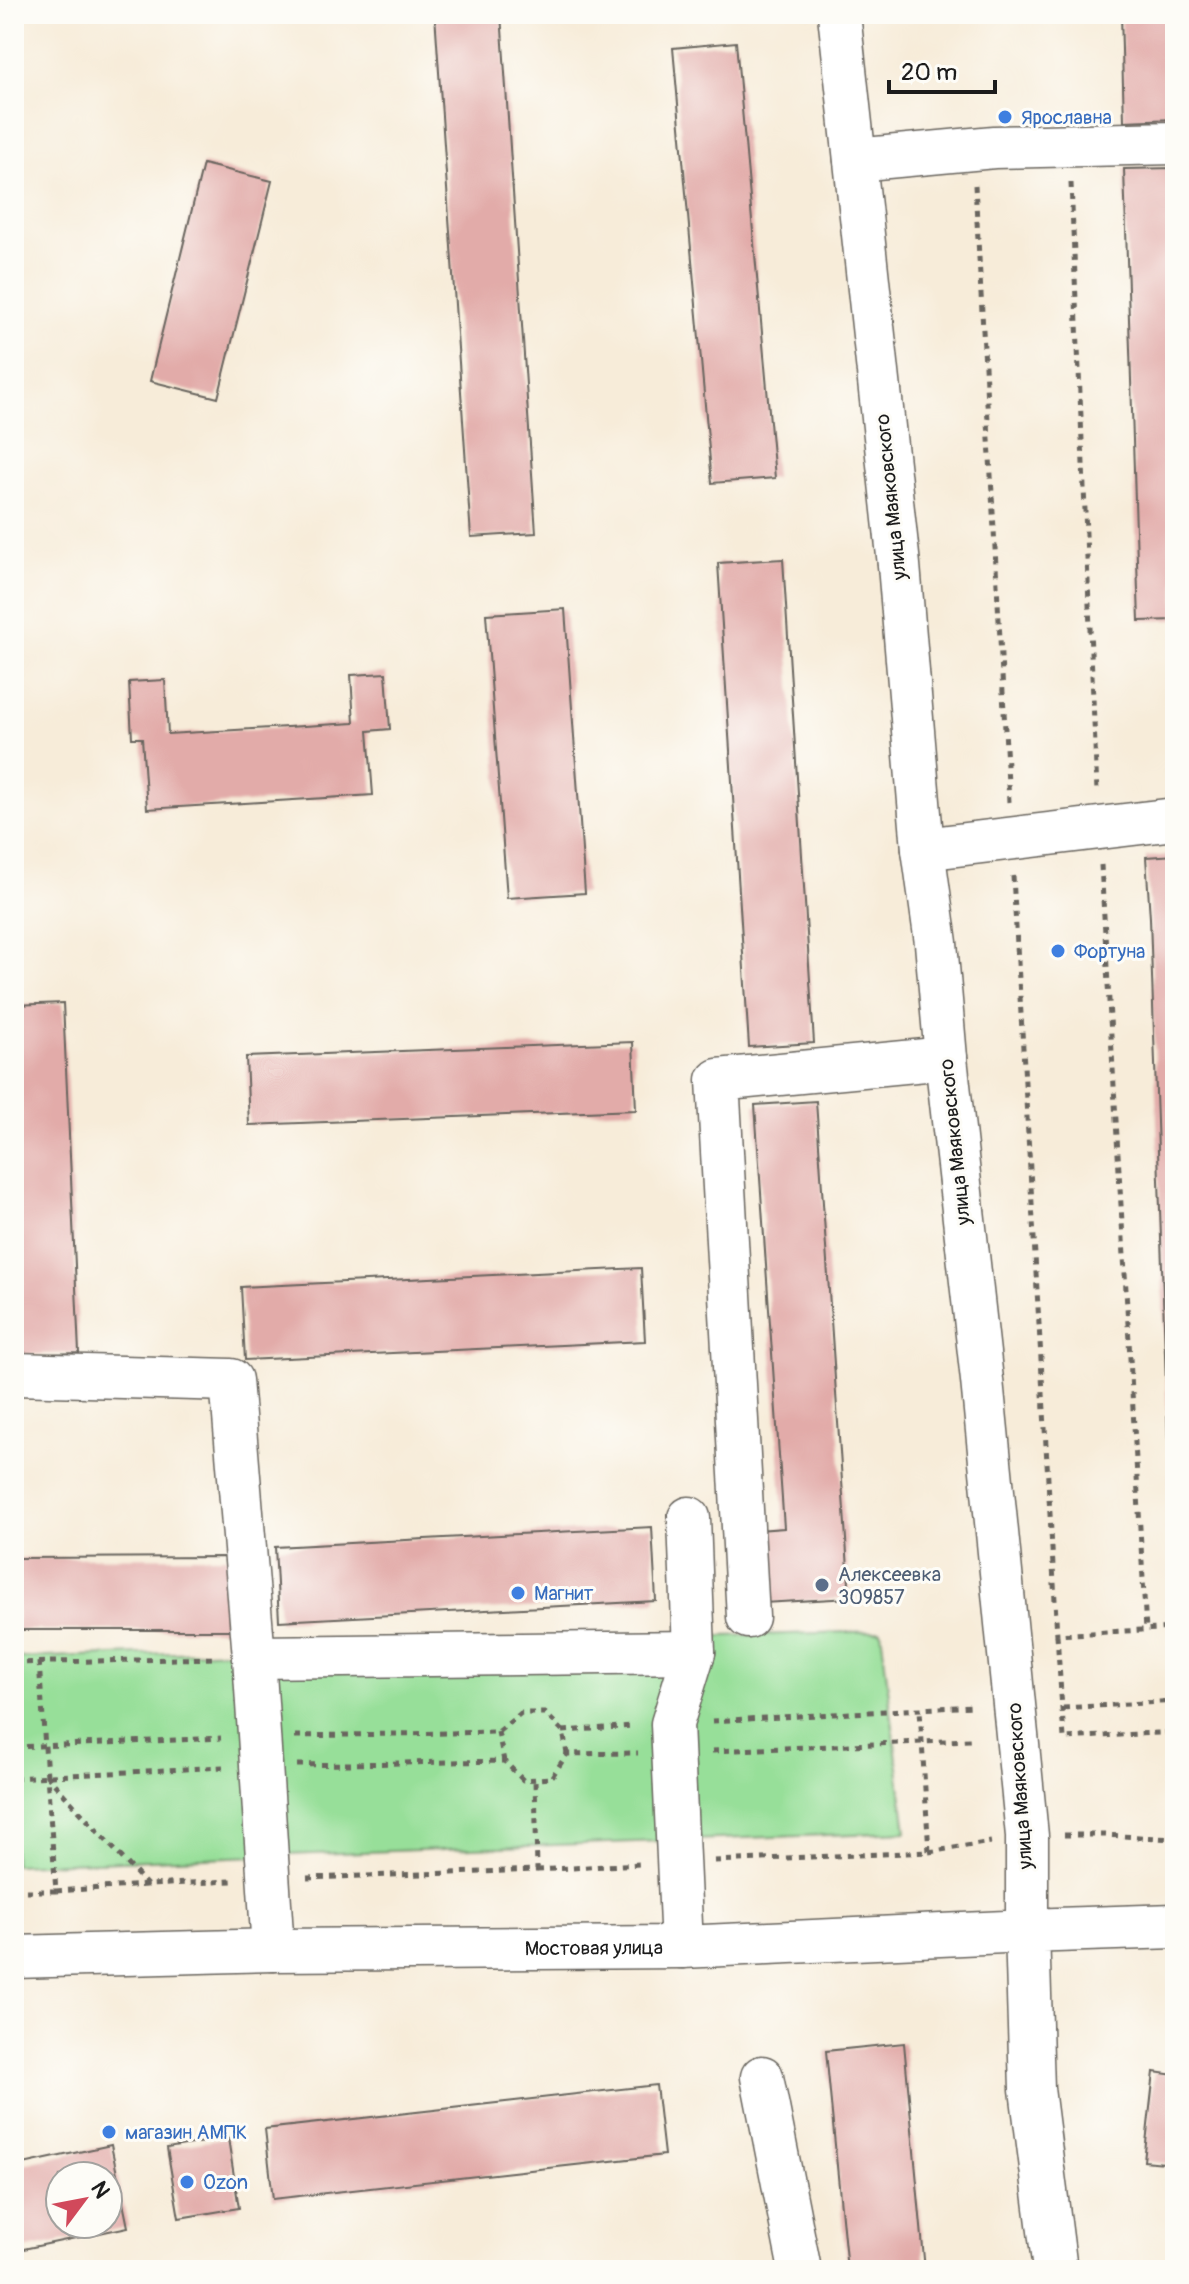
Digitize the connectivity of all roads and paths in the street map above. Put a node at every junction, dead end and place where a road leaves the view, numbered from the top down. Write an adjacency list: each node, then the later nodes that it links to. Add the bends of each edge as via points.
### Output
1 (839, 14): 5 (street, улица Маяковского)
2 (987, 142): 4 (street); 5 (street); 8 (path)
3 (1175, 143): 4 (street)
4 (1070, 146): 7 (path)
5 (855, 160): 9 (street, улица Маяковского, via 899,565)
6 (1175, 819): 7 (street)
7 (1098, 828): 8 (street); 15 (path)
8 (1011, 838): 9 (street); 16 (path)
9 (923, 849): 10 (street, улица Маяковского)
10 (946, 1058): 13 (street, via 718,1080); 43 (street, улица Маяковского, via 1027,1836)
11 (14, 1374): 18 (street, via 231,1380)
12 (689, 1518): 17 (street)
13 (748, 1617)
14 (1175, 1628): 15 (path)
15 (1146, 1630): 16 (path)
16 (1057, 1635): 23 (path)
17 (694, 1652): 18 (street); 28 (street)
18 (254, 1657): 19 (path); 33 (street)
19 (39, 1662): 20 (path); 31 (path)
20 (14, 1663)
21 (1175, 1701): 23 (path)
22 (973, 1706): 24 (path)
23 (1063, 1708): 27 (path, via 1064,1738)
24 (920, 1710): 28 (path); 30 (path)
25 (563, 1731): 26 (path, via 545,1713 521,1713); 28 (path); 34 (path)
26 (498, 1732): 33 (path); 35 (path)
27 (1175, 1732)
28 (672, 1738): 30 (path); 34 (path); 38 (street)
29 (970, 1740): 30 (path)
30 (922, 1743): 38 (path, via 929,1852)
31 (46, 1746): 32 (path); 33 (path); 36 (path)
32 (14, 1747)
33 (259, 1751): 35 (path); 36 (path); 45 (street)
34 (567, 1754): 35 (path, via 551,1778 523,1780)
35 (504, 1761)
36 (47, 1776): 37 (path)
37 (14, 1778)
38 (678, 1862): 39 (path); 44 (street)
39 (537, 1870)
40 (147, 1885): 41 (path)
41 (56, 1891)
42 (1175, 1926): 43 (main road, Мостовая улица)
43 (1027, 1931): 44 (street, Мостовая улица); 49 (main road, улица Маяковского, via 1032,2089)
44 (682, 1947): 45 (street, Мостовая улица)
45 (273, 1950): 46 (street, Мостовая улица)
46 (14, 1957)
47 (762, 2077): 48 (street)
48 (800, 2270)
49 (1055, 2270)

